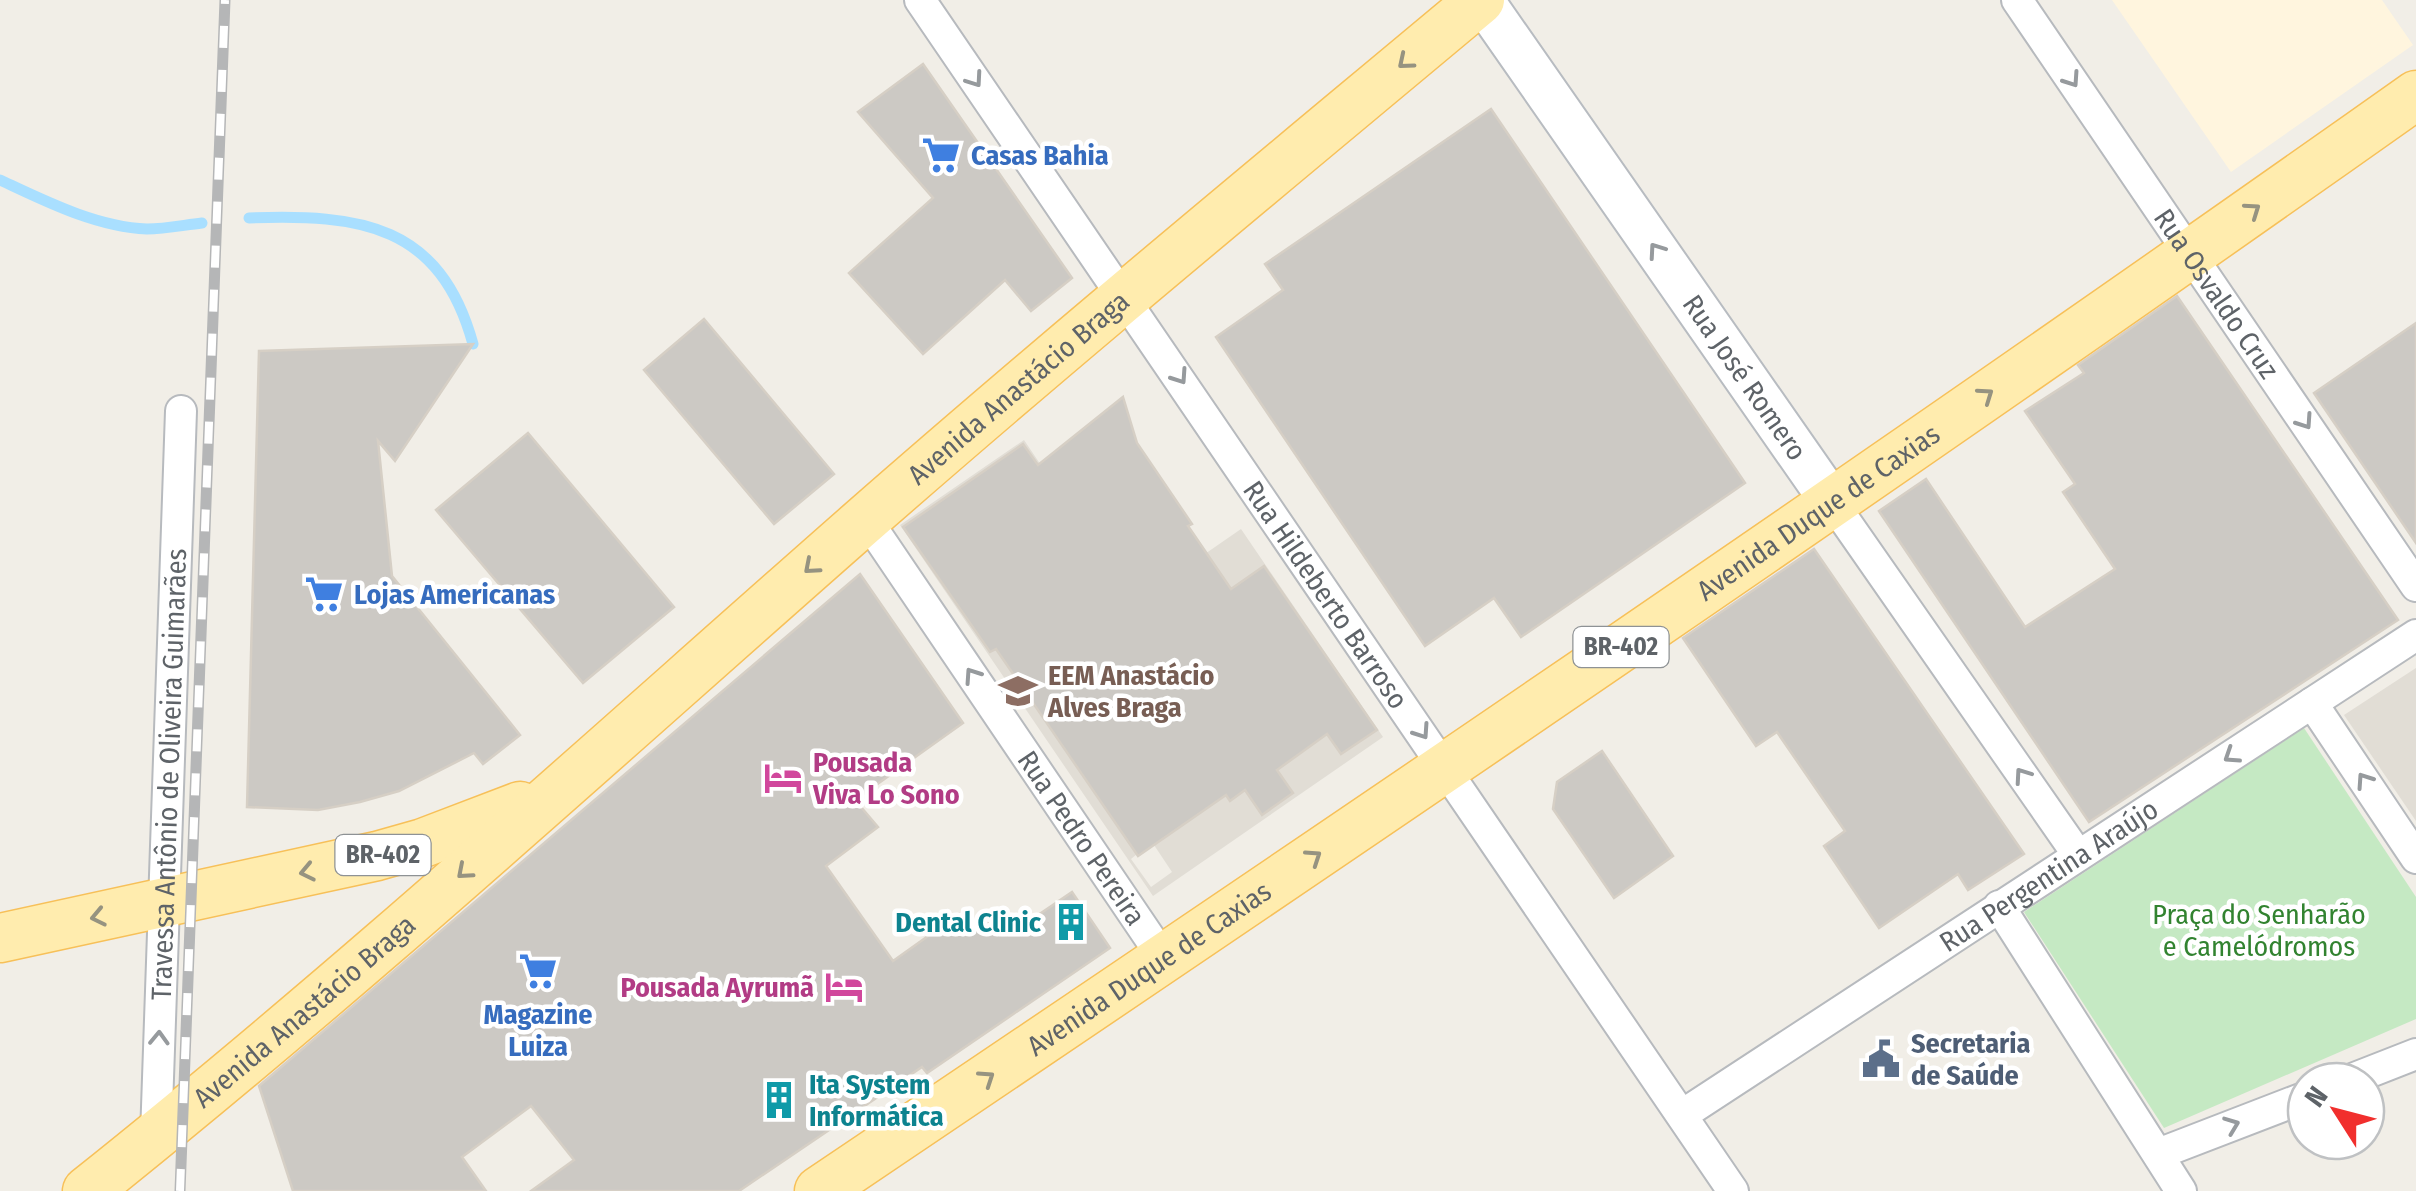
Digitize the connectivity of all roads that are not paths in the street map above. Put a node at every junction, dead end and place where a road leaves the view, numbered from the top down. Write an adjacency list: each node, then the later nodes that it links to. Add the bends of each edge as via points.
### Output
1 (920, 0): 6 (street, Rua Hildeberto Barroso, one-way to 6)
2 (1481, 0): 6 (main road, Avenida Anastácio Braga / BR-402, one-way to 6); 8 (street, Rua José Romero, one-way to 2)
3 (2017, 0): 5 (street, Rua Osvaldo Cruz, one-way to 5)
4 (2416, 95): 5 (main road, Avenida Duque de Caxias / BR-402, one-way to 4)
5 (2191, 254): 8 (main road, Avenida Duque de Caxias / BR-402, one-way to 5); 10 (street, Rua Osvaldo Cruz, one-way to 10)
6 (1124, 297): 9 (main road, Avenida Anastácio Braga / BR-402); 13 (street, Rua Hildeberto Barroso, one-way to 13)
7 (181, 411): 17 (street, Travessa Antônio de Oliveira Guimarães)
8 (1832, 502): 13 (main road, Avenida Duque de Caxias / BR-402); 15 (street, Rua José Romero, one-way to 8)
9 (866, 519): 14 (main road, Avenida Anastácio Braga / BR-402, one-way to 14); 20 (street, Rua Pedro Pereira, one-way to 9)
10 (2416, 586)
11 (2416, 634): 12 (street, Rua Pergentina Araújo)
12 (2312, 703): 15 (street, Rua Pergentina Araújo, one-way to 15); 16 (street, one-way to 12)
13 (1446, 768): 20 (main road, Avenida Duque de Caxias / BR-402, one-way to 13); 24 (street, Rua Hildeberto Barroso)
14 (564, 784): 17 (main road, Avenida Anastácio Braga / BR-402, one-way to 17, via 423,843); 25 (main road, Avenida Anastácio Braga, one-way to 25)
15 (2078, 855): 18 (street, Rua Pergentina Araújo)
16 (2416, 858)
17 (179, 900): 19 (main road, BR-402, one-way to 19); 25 (street, Travessa Antônio de Oliveira Guimarães, one-way to 17)
18 (2000, 906): 24 (street, Rua Pergentina Araújo); 26 (street)
19 (0, 938)
20 (1164, 958): 28 (main road, Avenida Duque de Caxias / BR-402, one-way to 20)
21 (2416, 1054): 22 (street)
22 (2386, 1066)
23 (2286, 1105): 26 (street, one-way to 23)
24 (1682, 1115): 29 (street, Rua Hildeberto Barroso)
25 (156, 1136): 27 (main road, Avenida Anastácio Braga)
26 (2158, 1154): 30 (street)
27 (87, 1191)
28 (819, 1191)
29 (1733, 1191)
30 (2181, 1191)

